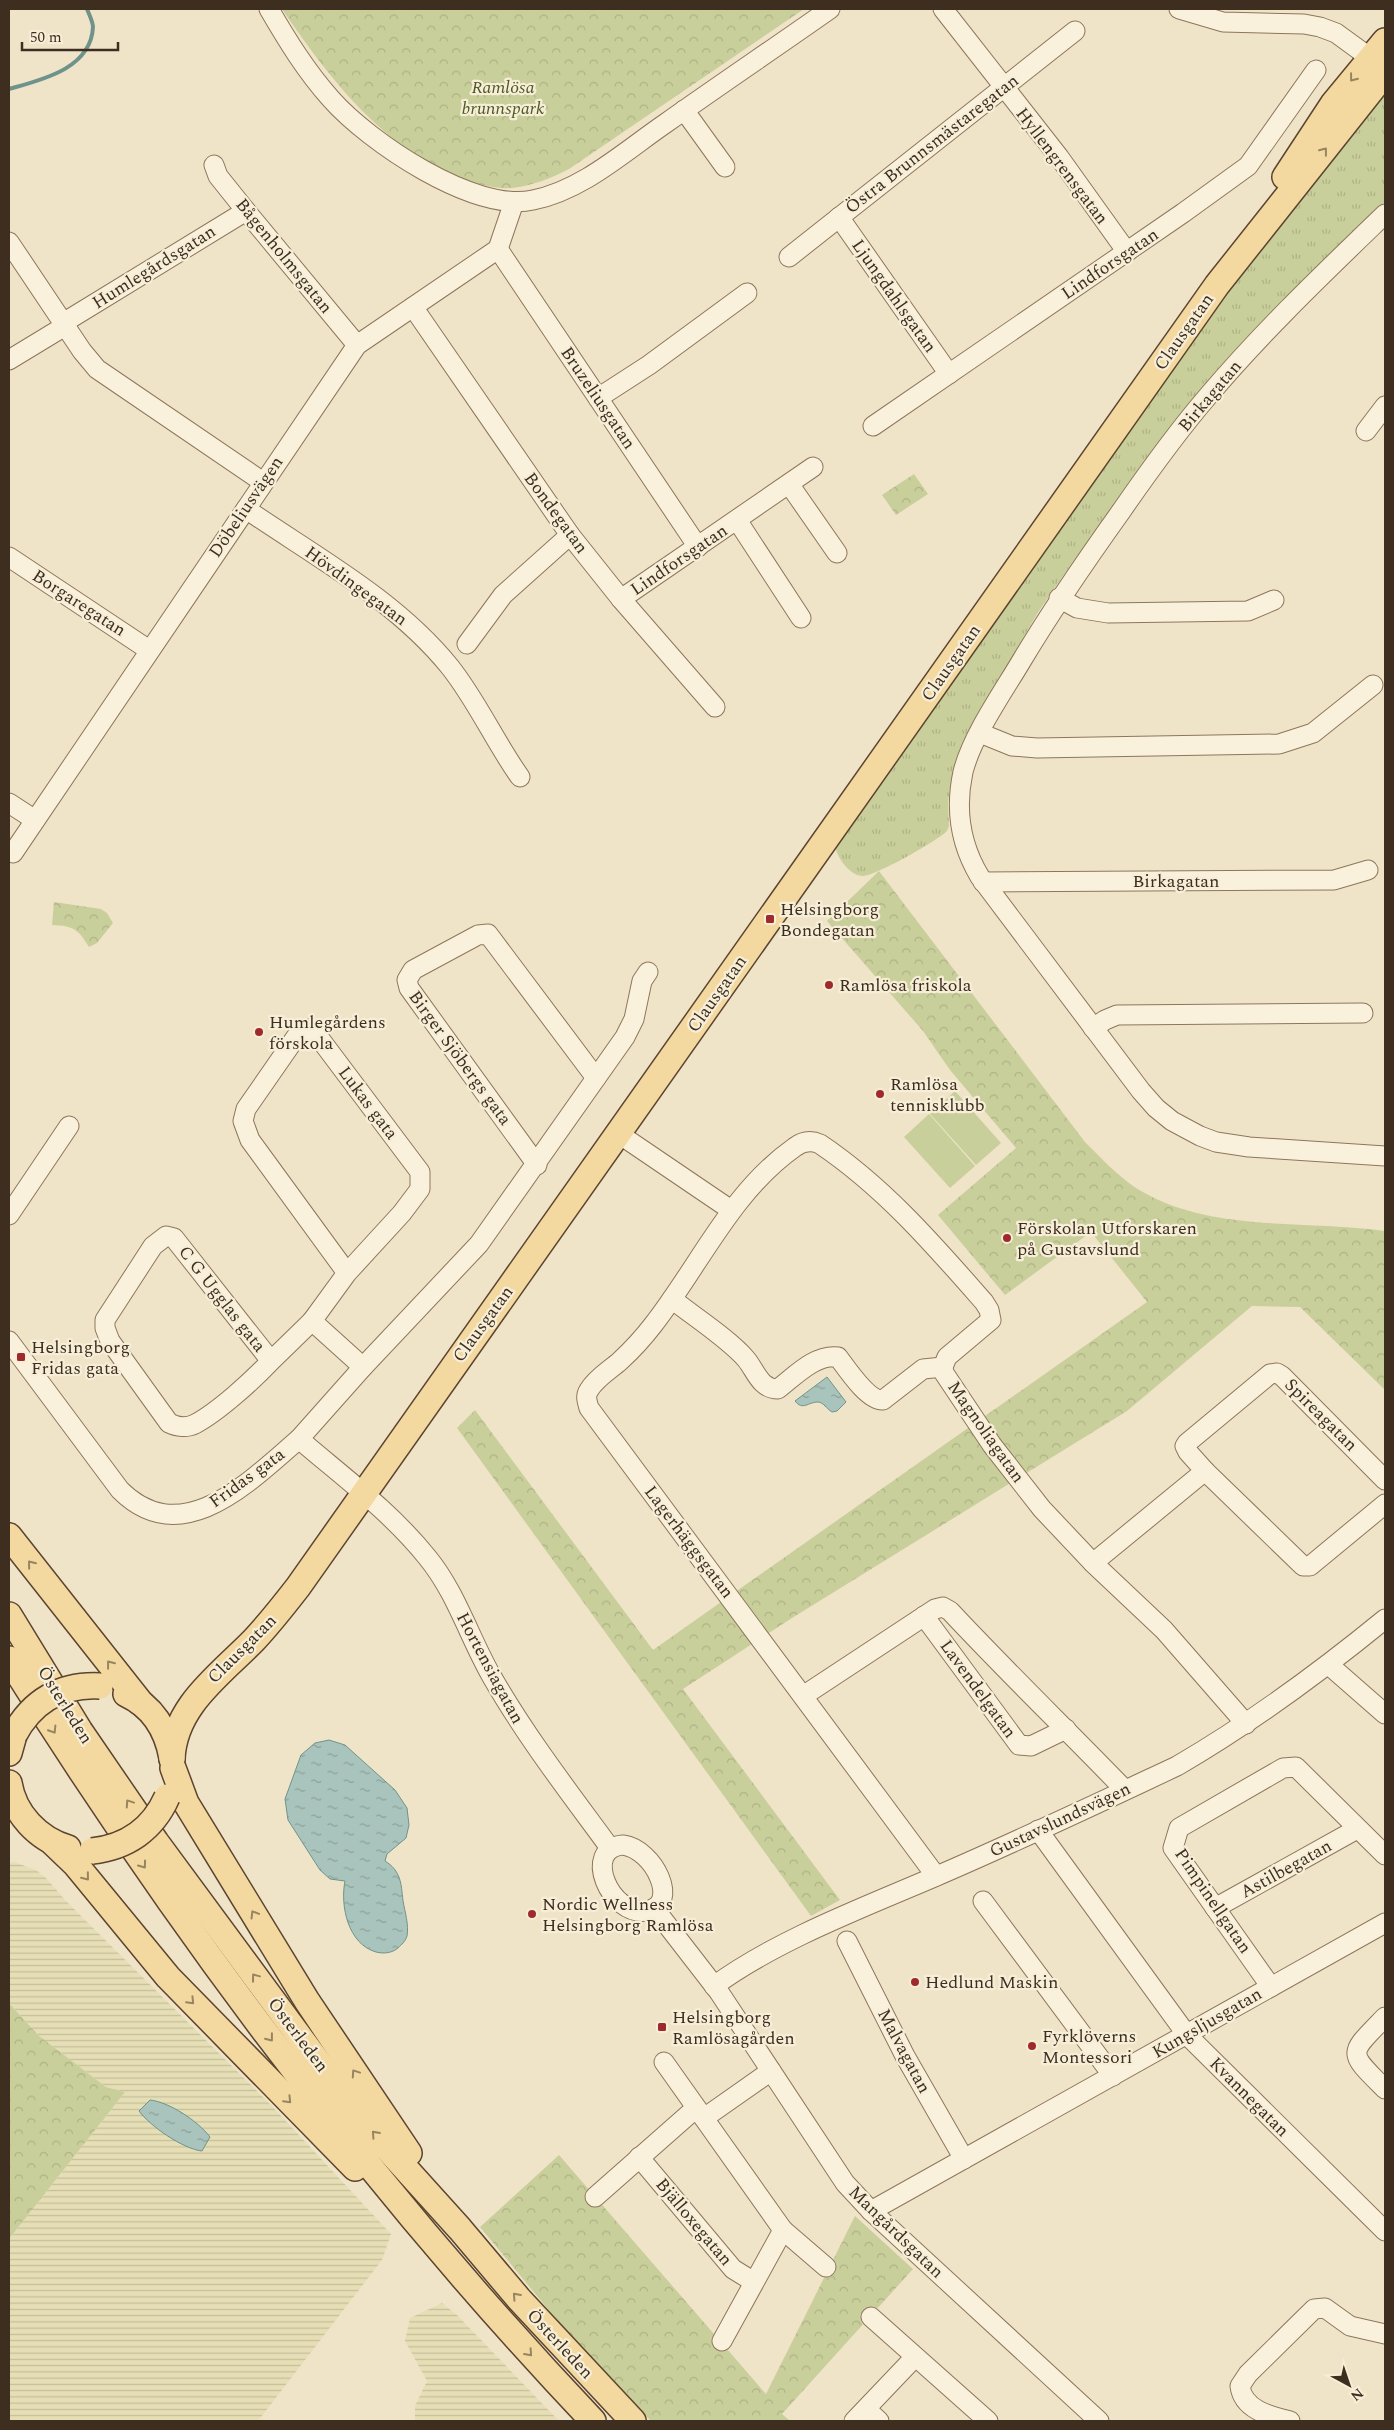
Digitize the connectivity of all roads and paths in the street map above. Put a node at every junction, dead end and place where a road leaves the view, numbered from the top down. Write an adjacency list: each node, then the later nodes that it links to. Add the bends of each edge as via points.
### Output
1 (269, 9): 13 (street, via 304,66 351,119 408,160 455,186 487,198)
2 (830, 9): 10 (street)
3 (943, 9): 9 (street, Hyllengrensgatan)
4 (1179, 9): 5 (street, via 1223,22)
5 (1274, 16): 7 (street, via 1336,33)
6 (1075, 31): 9 (street, Östra Brunnsmästaregatan)
7 (1381, 60): 60 (main road, Clausgatan, via 1217,285)
8 (1316, 70): 19 (street, Lindforsgatan, via 1248,166)
9 (1003, 88): 15 (street, Östra Brunnsmästaregatan); 19 (street, Hyllengrensgatan, via 1059,157)
10 (684, 110): 12 (street); 13 (street, via 564,190 531,201)
11 (214, 165): 14 (street, Bågenholmsgatan, via 218,176)
12 (725, 168)
13 (514, 202): 18 (street)
14 (246, 211): 23 (street, Humlegårdsgatan); 24 (street, Bågenholmsgatan)
15 (839, 217): 20 (street, Östra Brunnsmästaregatan); 26 (street, Ljungdahlsgatan)
16 (1382, 224): 40 (street, Birkagatan, via 1280,318 1207,397)
17 (9, 242): 23 (street)
18 (498, 249): 22 (street, Döbeliusvägen); 27 (street, Bruzeliusgatan)
19 (1126, 252): 26 (street, Lindforsgatan)
20 (789, 257)
21 (747, 293): 27 (street)
22 (413, 307): 24 (street, Döbeliusvägen); 36 (street, Bondegatan)
23 (64, 325): 25 (street, Humlegårdsgatan); 32 (street, via 97,369)
24 (357, 345): 32 (street, Döbeliusvägen)
25 (9, 360)
26 (949, 374): 29 (street, Lindforsgatan)
27 (598, 398): 37 (street, Bruzeliusgatan)
28 (1385, 406): 30 (street)
29 (874, 426)
30 (1366, 431)
31 (812, 467): 33 (street, Lindforsgatan)
32 (263, 482): 34 (street, Döbeliusvägen)
33 (789, 484): 35 (street, Lindforsgatan); 38 (street)
34 (246, 509): 45 (street, Döbeliusvägen); 49 (street, Hövdingegatan, via 399,615 450,668)
35 (737, 520): 37 (street, Lindforsgatan); 43 (street, Lindforsgatan)
36 (570, 535): 41 (street, Bondegatan); 44 (street, via 502,596)
37 (698, 547): 41 (street, Lindforsgatan)
38 (837, 553)
39 (9, 557): 45 (street, Borgaregatan)
40 (1059, 598): 42 (street, via 1077,608 1108,612 1248,611); 48 (street, Birkagatan)
41 (622, 599): 47 (street, Bondegatan)
42 (1274, 600)
43 (801, 618)
44 (468, 644)
45 (150, 650): 51 (street, Döbeliusvägen)
46 (1373, 685): 48 (street, via 1313,733 1279,744 1037,748 1012,746)
47 (715, 707)
48 (980, 733): 54 (street, Birkagatan, via 964,769 959,817 965,848)
49 (520, 777)
50 (9, 803): 51 (street)
51 (35, 820): 52 (street, Döbeliusvägen)
52 (13, 852)
53 (1368, 870): 54 (street, Birkagatan, via 1334,880)
54 (983, 882): 57 (street, Birkagatan)
55 (648, 972): 58 (street, via 642,981 634,1019)
56 (1363, 1013): 57 (street, via 1117,1015)
57 (1093, 1028): 61 (street, Birkagatan, via 1156,1108 1200,1136 1249,1147)
58 (596, 1078): 62 (street); 62 (street, Birger Sjöbergs gata, via 488,934 478,935 413,970 407,980 409,988)
59 (69, 1126): 64 (street)
60 (620, 1134): 63 (street); 75 (main road, Clausgatan)
61 (1385, 1156)
62 (536, 1164): 70 (street, via 479,1244)
63 (731, 1210): 66 (street, Lagerhäggsgatan); 71 (street, Magnoliagatan, via 794,1147 812,1142 827,1149 888,1198 931,1240 989,1310 991,1320 947,1357)
64 (9, 1215)
65 (347, 1273): 65 (street, Lukas gata, via 420,1190 420,1172 317,1035 307,1029 296,1037 246,1109 243,1121 250,1140); 67 (street, Lukas gata)
66 (672, 1299): 71 (street, via 746,1359 764,1385 771,1389 778,1389 828,1356 838,1357 877,1400 883,1400 923,1369); 85 (street, Lagerhäggsgatan, via 635,1346 593,1385 587,1402)
67 (312, 1321): 69 (street, C G Ugglas gata); 70 (street)
68 (9, 1341): 72 (street, Fridas gata, via 120,1490 155,1512 188,1514 209,1507)
69 (271, 1361): 69 (street, C G Ugglas gata, via 171,1236 153,1246 105,1320 110,1341 169,1423 175,1426 196,1423 244,1388)
70 (363, 1367): 72 (street)
71 (942, 1367): 78 (street, Magnoliagatan, via 1012,1471)
72 (299, 1439): 75 (street, Fridas gata)
73 (1205, 1471): 74 (street, Spireagatan, via 1188,1452 1187,1443 1270,1374 1277,1373); 76 (street, Spireagatan, via 1303,1566 1310,1566); 78 (street)
74 (1385, 1480)
75 (364, 1496): 84 (main road, Clausgatan, via 272,1620); 97 (street, Hortensiagatan, via 411,1539 434,1566 518,1721)
76 (1385, 1504)
77 (9, 1536): 86 (main road, one-way to 77)
78 (1092, 1563): 88 (street, Magnoliagatan, via 1164,1630)
79 (9, 1615): 118 (main road, Österleden, one-way to 79, via 358,2116 223,1935 80,1732)
80 (924, 1616): 85 (street, Lavendelgatan); 89 (street, Lavendelgatan, via 939,1608 950,1611); 89 (street, Lavendelgatan, via 1019,1745 1031,1746)
81 (1385, 1619): 83 (street, Gustavslundsvägen)
82 (9, 1659): 121 (main road, Österleden, one-way to 121, via 137,1856 203,1949)
83 (1329, 1665): 87 (street); 88 (street, Gustavslundsvägen)
84 (202, 1690): 86 (main road, Clausgatan, via 172,1708); 91 (main road, Clausgatan, via 182,1722 174,1743)
85 (803, 1696): 99 (street, Lagerhäggsgatan)
86 (144, 1706): 90 (main road, bridge, via 121,1691 100,1686 76,1686 54,1694 26,1715); 91 (main road, via 164,1732)
87 (1382, 1707)
88 (1246, 1724): 93 (street, Gustavslundsvägen, via 1177,1766)
89 (1066, 1729): 93 (street, Lavendelgatan)
90 (11, 1744)
91 (173, 1764): 96 (main road, Clausgatan, bridge, via 168,1797 152,1822 138,1835 112,1848 92,1851); 118 (main road, one-way to 91, via 307,2001 186,1803)
92 (9, 1783): 96 (main road, via 13,1799 25,1819)
93 (1125, 1790): 95 (street, Gustavslundsvägen)
94 (1357, 1829): 98 (street, Pimpinellgatan); 102 (street, Astilbegatan); 102 (street, Pimpinellgatan, via 1296,1767 1283,1768 1179,1828 1173,1848)
95 (1038, 1830): 99 (street, Gustavslundsvägen); 108 (street, Kvannegatan)
96 (52, 1842): 121 (main road, one-way to 121, via 76,1865 168,1977)
97 (610, 1848): 101 (street, via 602,1869 617,1900 638,1911); 101 (street, via 632,1847 658,1870 662,1893)
98 (1385, 1855)
99 (936, 1876): 105 (street, Gustavslundsvägen, via 794,1940)
100 (983, 1901): 111 (street)
101 (654, 1908): 105 (street)
102 (1216, 1908): 106 (street, Pimpinellgatan)
103 (1385, 1923): 106 (street, Kungsljusgatan)
104 (847, 1941): 115 (street, Malvagatan, via 905,2056)
105 (714, 1986): 110 (street, Mangårdsgatan)
106 (1271, 1987): 108 (street, Kungsljusgatan)
107 (1385, 2017): 112 (street, via 1358,2044 1355,2052 1358,2062)
108 (1187, 2035): 111 (street, Kungsljusgatan); 120 (street, Kvannegatan)
109 (664, 2062): 113 (street)
110 (771, 2071): 113 (street); 117 (street, Mangårdsgatan, via 845,2183)
111 (1113, 2076): 115 (street, Kungsljusgatan)
112 (1385, 2089)
113 (700, 2113): 114 (street); 119 (street)
114 (639, 2156): 116 (street); 123 (street, Bjälloxegatan, via 733,2269)
115 (964, 2159): 117 (street, Kungsljusgatan)
116 (595, 2197)
117 (871, 2211): 129 (street, Mangårdsgatan)
118 (460, 2230): 131 (main road, Österleden, one-way to 118, via 519,2299)
119 (783, 2230): 122 (street); 123 (street)
120 (1385, 2231)
121 (448, 2260): 130 (main road, Österleden, one-way to 130)
122 (826, 2267)
123 (754, 2282): 126 (street)
124 (871, 2317): 127 (street)
125 (1385, 2334): 133 (street, via 1350,2326 1325,2308 1314,2309 1248,2374 1240,2386 1242,2394 1256,2410)
126 (722, 2342)
127 (915, 2357): 128 (street); 132 (street)
128 (867, 2417)
129 (1093, 2419)
130 (593, 2421)
131 (633, 2421)
132 (988, 2421)
133 (1290, 2421)

